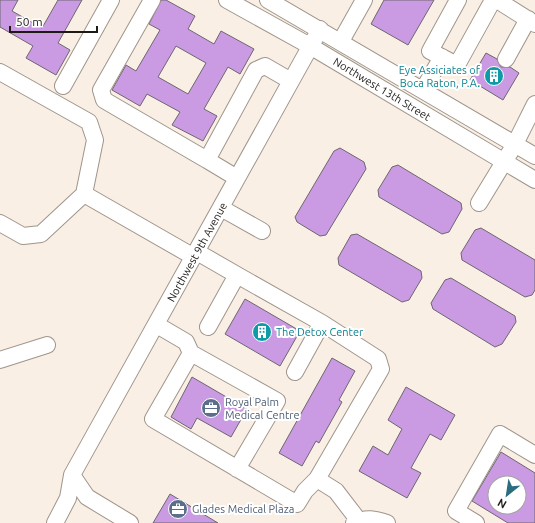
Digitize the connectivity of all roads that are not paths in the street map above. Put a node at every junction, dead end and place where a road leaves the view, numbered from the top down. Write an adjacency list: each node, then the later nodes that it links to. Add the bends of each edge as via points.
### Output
1 (111, 0): 17 (street)
2 (152, 0): 22 (street, via 101,90 104,100)
3 (227, 0): 12 (street, Northwest 13th Street)
4 (268, 0): 10 (street, Northwest 13th Street)
5 (364, 0): 11 (street)
6 (458, 0): 13 (street, via 430,51)
7 (493, 0): 13 (street, via 457,65)
8 (497, 0): 9 (street)
9 (532, 22): 14 (street)
10 (320, 29): 11 (street, Northwest 13th Street); 12 (street, Northwest 9th Avenue)
11 (341, 41): 18 (street, Northwest 13th Street)
12 (310, 46): 16 (street, Northwest 9th Avenue); 23 (street, Northwest 13th Street)
13 (442, 57): 18 (street)
14 (506, 59)
15 (0, 72): 26 (street, via 89,122 95,140)
16 (291, 81): 22 (street, via 265,66 256,70); 24 (street, Northwest 9th Avenue)
17 (63, 86)
18 (423, 90): 20 (street, Northwest 13th Street)
19 (535, 104): 20 (street)
20 (515, 144): 21 (street, Northwest 13th Street); 23 (street)
21 (535, 156)
22 (207, 160): 24 (street)
23 (504, 161): 25 (street, Northwest 13th Street); 27 (street)
24 (237, 178): 28 (street, Northwest 9th Avenue)
25 (535, 180)
26 (84, 194): 29 (street, via 40,234 23,236); 31 (street)
27 (479, 203)
28 (221, 208): 30 (street); 31 (street, Northwest 9th Avenue)
29 (0, 223)
30 (262, 232)
31 (196, 255): 32 (street); 34 (street, Northwest 9th Avenue)
32 (237, 275): 33 (street); 35 (street)
33 (322, 323): 39 (street); 43 (street, via 378,359 381,369)
34 (157, 325): 37 (street, via 186,342); 42 (street, Northwest 9th Avenue)
35 (208, 327)
36 (47, 345): 38 (street)
37 (191, 353): 41 (street, via 153,419); 41 (street, via 277,401)
38 (0, 360)
39 (295, 372)
40 (535, 455): 48 (street, via 500,434 456,511)
41 (237, 469): 43 (street, via 297,504)
42 (72, 475): 45 (street, Northwest 9th Avenue, via 68,498); 46 (street, via 87,497)
43 (317, 479): 44 (street, via 336,491)
44 (358, 521): 47 (street, via 374,518)
45 (56, 523)
46 (130, 523)
47 (388, 523)
48 (476, 523)

